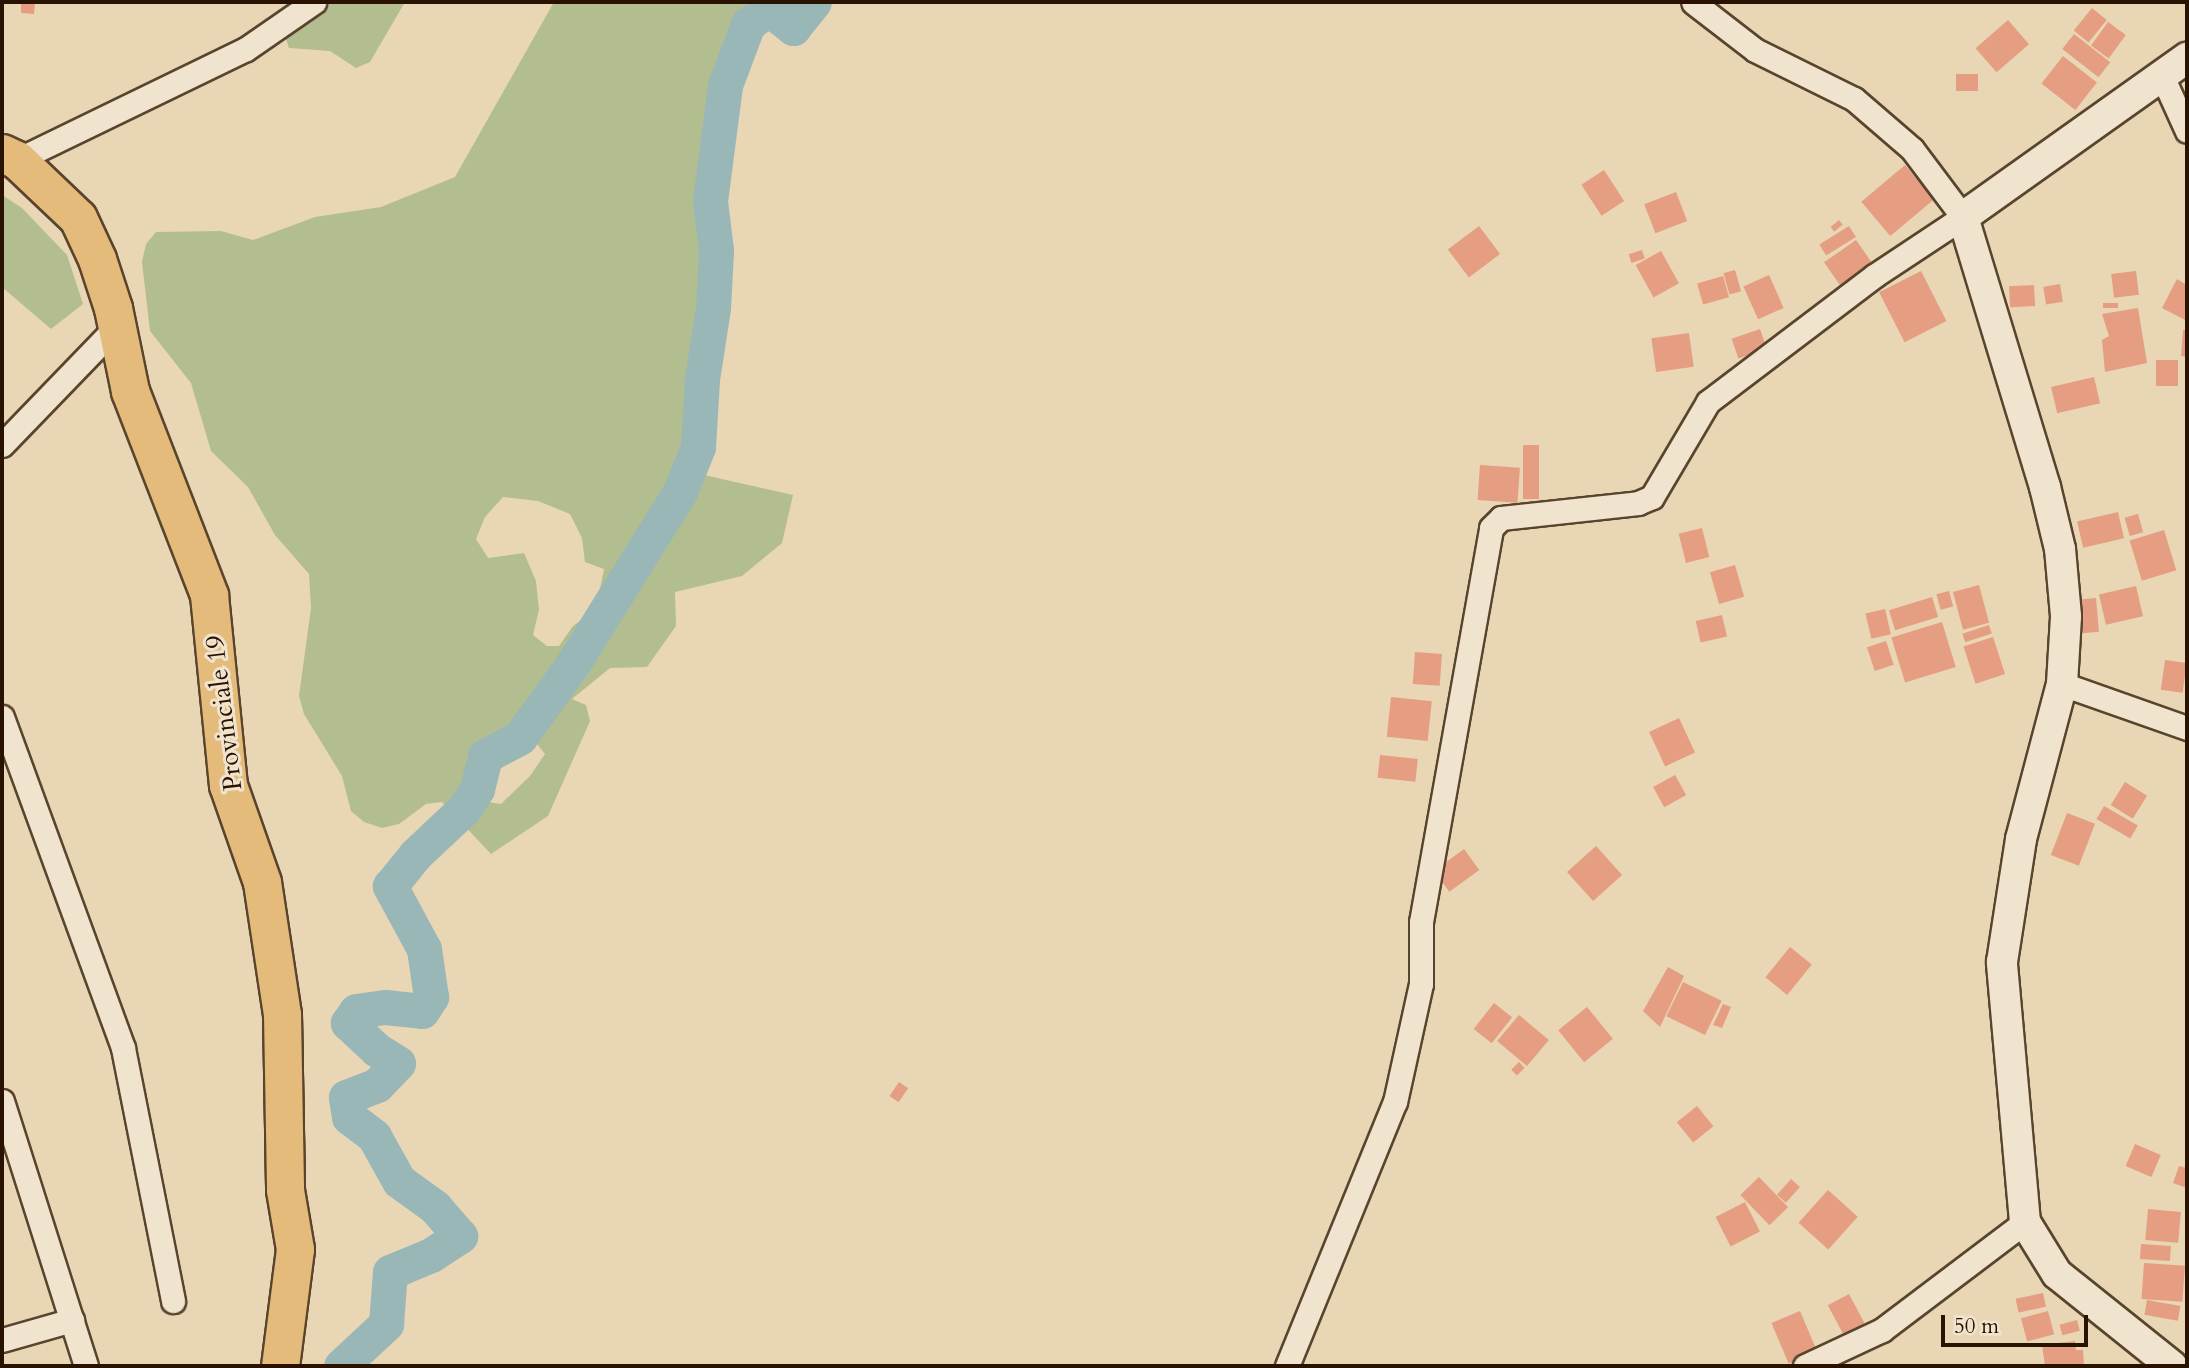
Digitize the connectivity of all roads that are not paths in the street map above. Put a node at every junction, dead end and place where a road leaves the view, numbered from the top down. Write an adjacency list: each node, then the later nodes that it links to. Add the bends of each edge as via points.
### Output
1 (314, 2): 6 (street, via 246,49)
2 (1693, 2): 7 (street, via 1755,50 1854,99 1912,149)
3 (2187, 58): 4 (street)
4 (2162, 76): 5 (street); 7 (street)
5 (2187, 131)
6 (9, 157): 8 (main road, Provinciale 19, via 78,218 97,259)
7 (1963, 217): 10 (street, via 2005,347 2060,548 2066,616); 20 (street, via 1854,291 1708,402 1652,497 1639,503 1501,518 1491,528 1421,922 1421,984 1395,1102)
8 (116, 327): 9 (street); 19 (main road, Provinciale 19, via 130,391 209,595 228,785 262,881 272,934 282,1014 285,1190 295,1249)
9 (2, 445)
10 (2062, 684): 12 (street); 14 (street, via 2021,839 2002,962)
11 (2, 718): 15 (street, via 122,1048)
12 (2187, 728)
13 (2, 1101): 16 (street)
14 (2025, 1222): 21 (street, via 1882,1330); 22 (street, via 2057,1273)
15 (173, 1301)
16 (72, 1320): 17 (street); 18 (street)
17 (2, 1340)
18 (86, 1366)
19 (281, 1366)
20 (1287, 1366)
21 (1805, 1366)
22 (2172, 1366)

